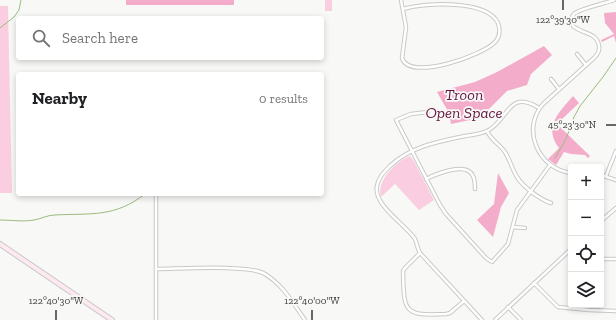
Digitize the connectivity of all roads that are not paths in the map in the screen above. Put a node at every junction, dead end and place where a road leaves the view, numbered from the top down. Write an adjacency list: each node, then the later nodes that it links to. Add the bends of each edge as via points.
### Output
1 (401, 0): 3 (street)
2 (614, 0): 5 (street, via 578,11 572,17 574,27 591,35 599,43 598,53)
3 (403, 9): 3 (street, via 406,27 402,58 405,64 412,67 436,66 464,60 491,45 499,36 499,26 494,15 474,5 439,2)
4 (577, 54): 5 (street)
5 (586, 65): 7 (street)
6 (551, 79): 7 (street)
7 (559, 89): 8 (street)
8 (539, 108): 10 (street, via 528,102 515,103 497,124); 13 (street, via 533,126 534,141 540,154)
9 (428, 112): 11 (street, via 411,114 396,120)
10 (487, 131): 11 (street); 19 (street, via 507,156 517,178)
11 (411, 151): 16 (street); 28 (street, via 384,172 376,190 381,202 415,240)
12 (616, 152): 15 (street)
13 (550, 165): 14 (street); 19 (street)
14 (568, 172)
15 (606, 176): 17 (street)
16 (426, 179): 18 (street, via 437,174 464,169 473,176); 24 (street, via 446,214 490,261 492,262 504,250)
17 (616, 180)
18 (475, 189)
19 (531, 191): 21 (street); 24 (street, via 517,210)
20 (156, 196): 31 (street)
21 (551, 203)
22 (616, 208): 23 (street)
23 (604, 219)
24 (513, 227): 25 (street)
25 (524, 228)
26 (0, 244): 36 (main road)
27 (568, 252): 32 (street)
28 (420, 253): 33 (street); 33 (street, via 403,271 404,299 410,310 418,314 446,314)
29 (604, 259): 30 (street)
30 (616, 259)
31 (156, 269): 37 (street); 38 (street, via 244,269 263,273 277,282)
32 (534, 283): 34 (street); 35 (street, via 558,307)
33 (464, 301): 39 (street)
34 (508, 307): 40 (street); 41 (street)
35 (616, 311)
36 (112, 320)
37 (156, 320)
38 (305, 320)
39 (482, 320)
40 (495, 320)
41 (521, 320)

